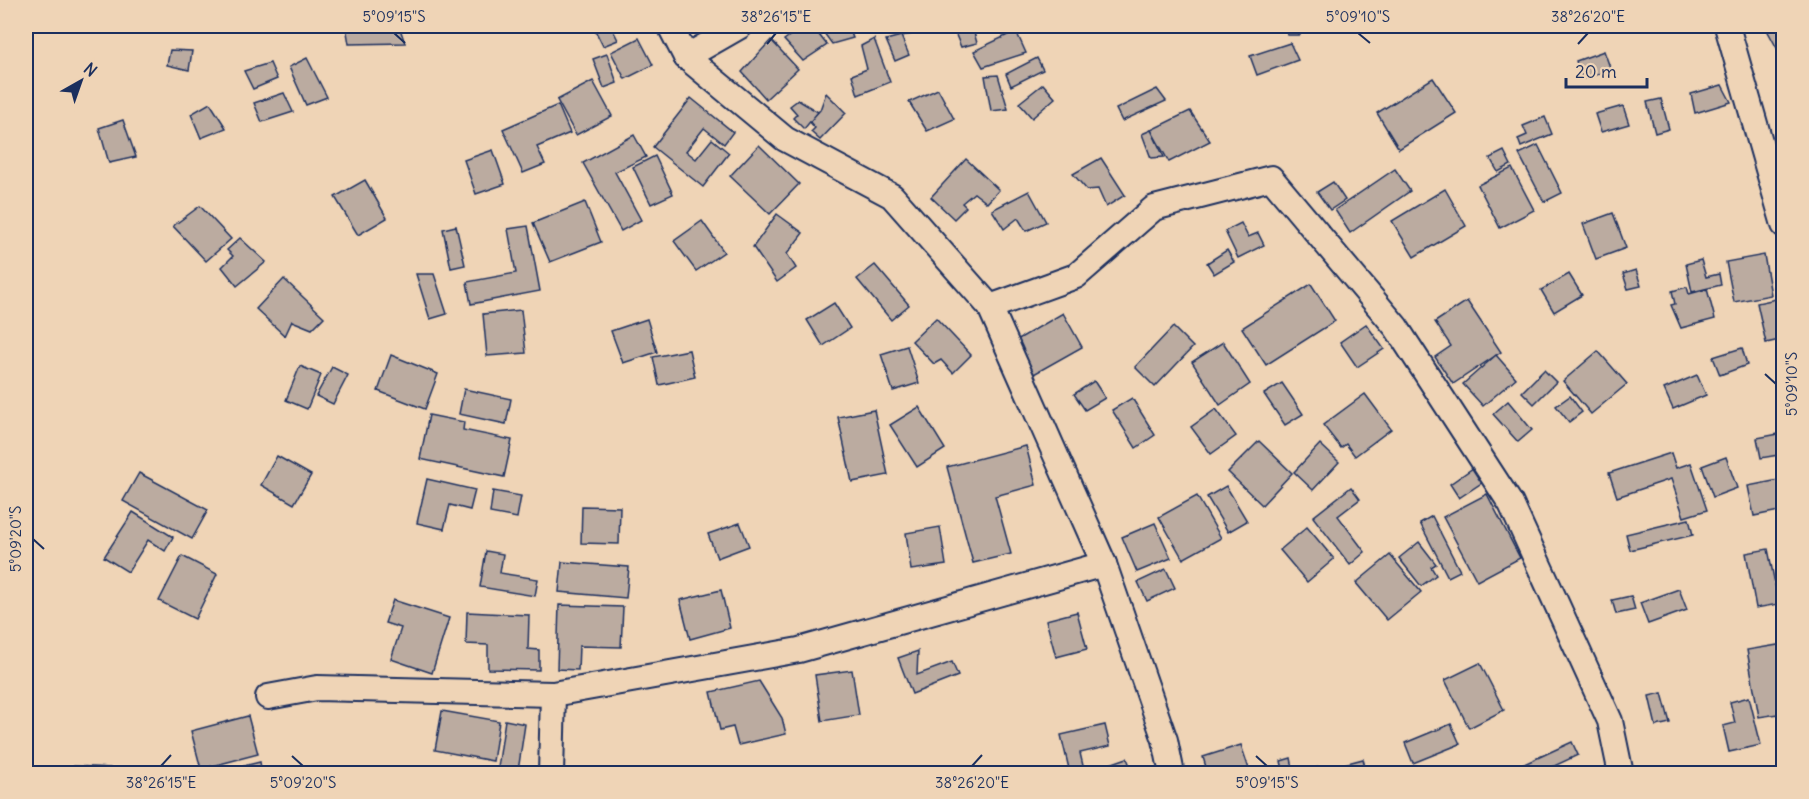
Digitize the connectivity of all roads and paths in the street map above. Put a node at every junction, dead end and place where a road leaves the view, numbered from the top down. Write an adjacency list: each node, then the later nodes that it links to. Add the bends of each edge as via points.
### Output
1 (670, 26): 4 (street)
2 (740, 26): 4 (street)
3 (1727, 26): 5 (street)
4 (686, 57): 6 (street, via 785,139 892,196)
5 (1784, 225)
6 (990, 307): 7 (street); 12 (street, via 1076,276 1154,208 1271,178 1396,327 1511,504 1611,721)
7 (1104, 564): 8 (street, via 799,650); 11 (street, via 1166,740)
8 (553, 694): 9 (street, via 317,688); 10 (street)
9 (268, 697)
10 (551, 774)
11 (1172, 774)
12 (1621, 774)

